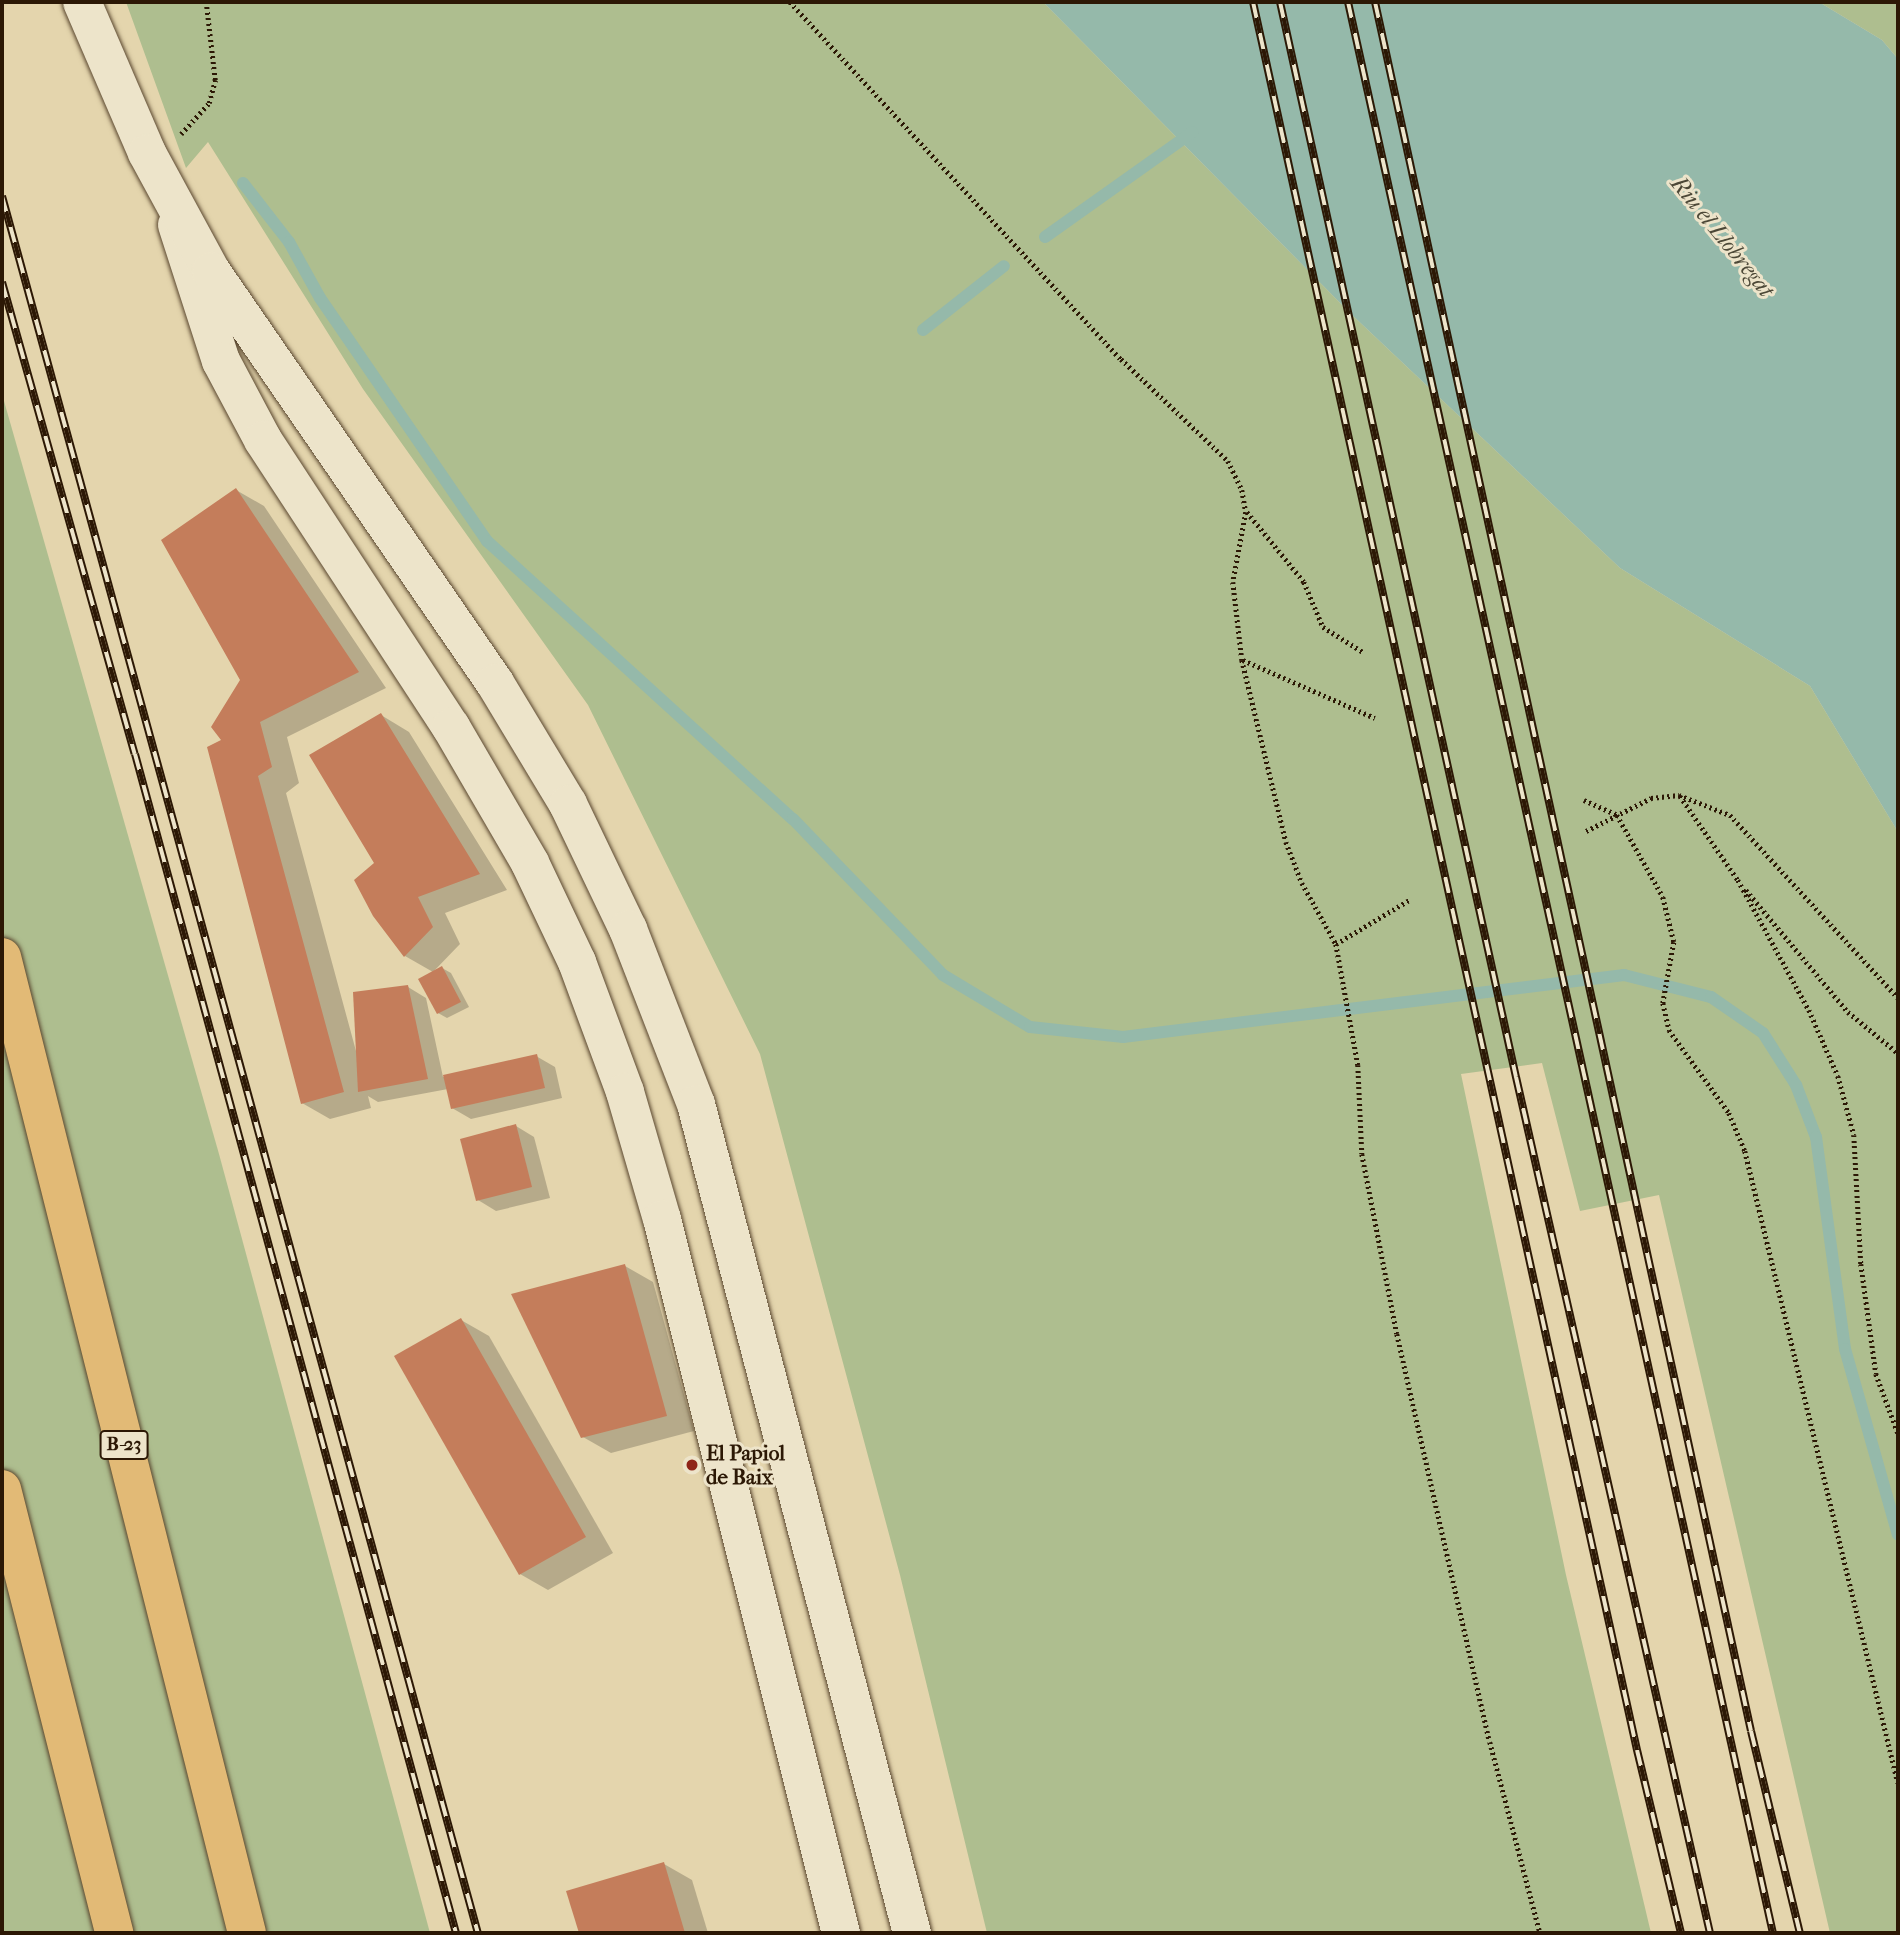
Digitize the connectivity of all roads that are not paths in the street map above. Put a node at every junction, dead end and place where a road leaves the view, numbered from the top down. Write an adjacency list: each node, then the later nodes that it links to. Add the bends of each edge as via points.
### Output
1 (82, 2): 2 (main road)
2 (169, 199): 7 (main road, via 221,361 263,440 451,727 530,863 577,962 625,1092 662,1219); 8 (main road, via 225,293 495,683 568,804 628,929 696,1104)
3 (2, 957): 6 (highway, B-23)
4 (2, 1489): 5 (highway)
5 (114, 1933)
6 (247, 1933)
7 (841, 1933)
8 (912, 1933)

